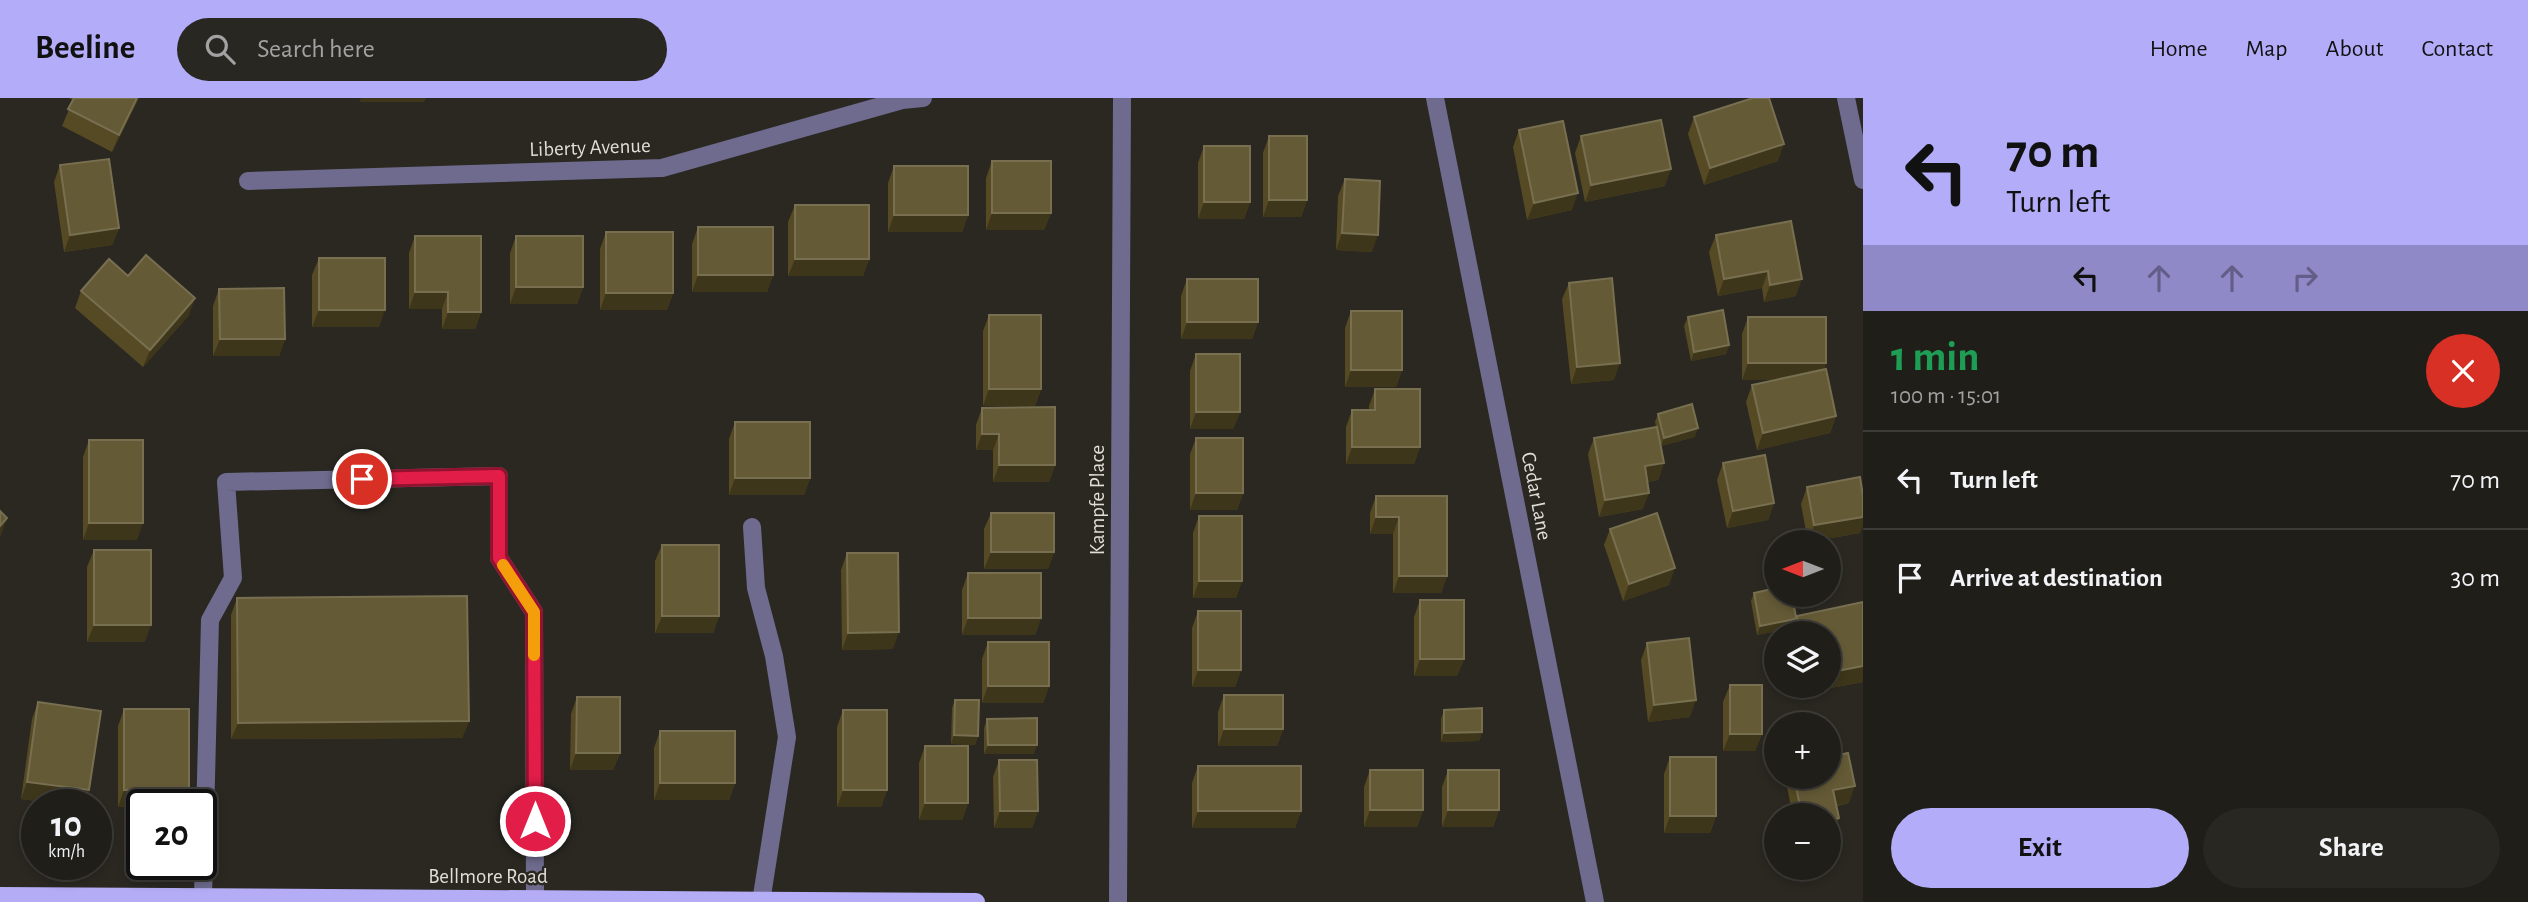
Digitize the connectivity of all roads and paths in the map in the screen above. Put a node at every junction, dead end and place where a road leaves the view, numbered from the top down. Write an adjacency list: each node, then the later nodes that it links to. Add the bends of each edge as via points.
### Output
1 (923, 98): 6 (street, Liberty Avenue, via 902,100 662,168)
2 (1122, 98): 13 (street, Kampfe Place)
3 (1435, 98): 14 (street, Cedar Lane)
4 (1846, 98): 5 (street)
5 (1863, 180)
6 (248, 181)
7 (752, 527): 11 (street, via 756,588 774,656 787,737)
8 (0, 896): 9 (main road, Bellmore Road)
9 (203, 897): 10 (main road, Bellmore Road); 10 (street, via 210,620 233,578 226,482 499,476 499,558 534,612)
10 (535, 899): 11 (main road, Bellmore Road)
11 (761, 901): 12 (main road, Bellmore Road)
12 (976, 902)
13 (1118, 902)
14 (1595, 902)

